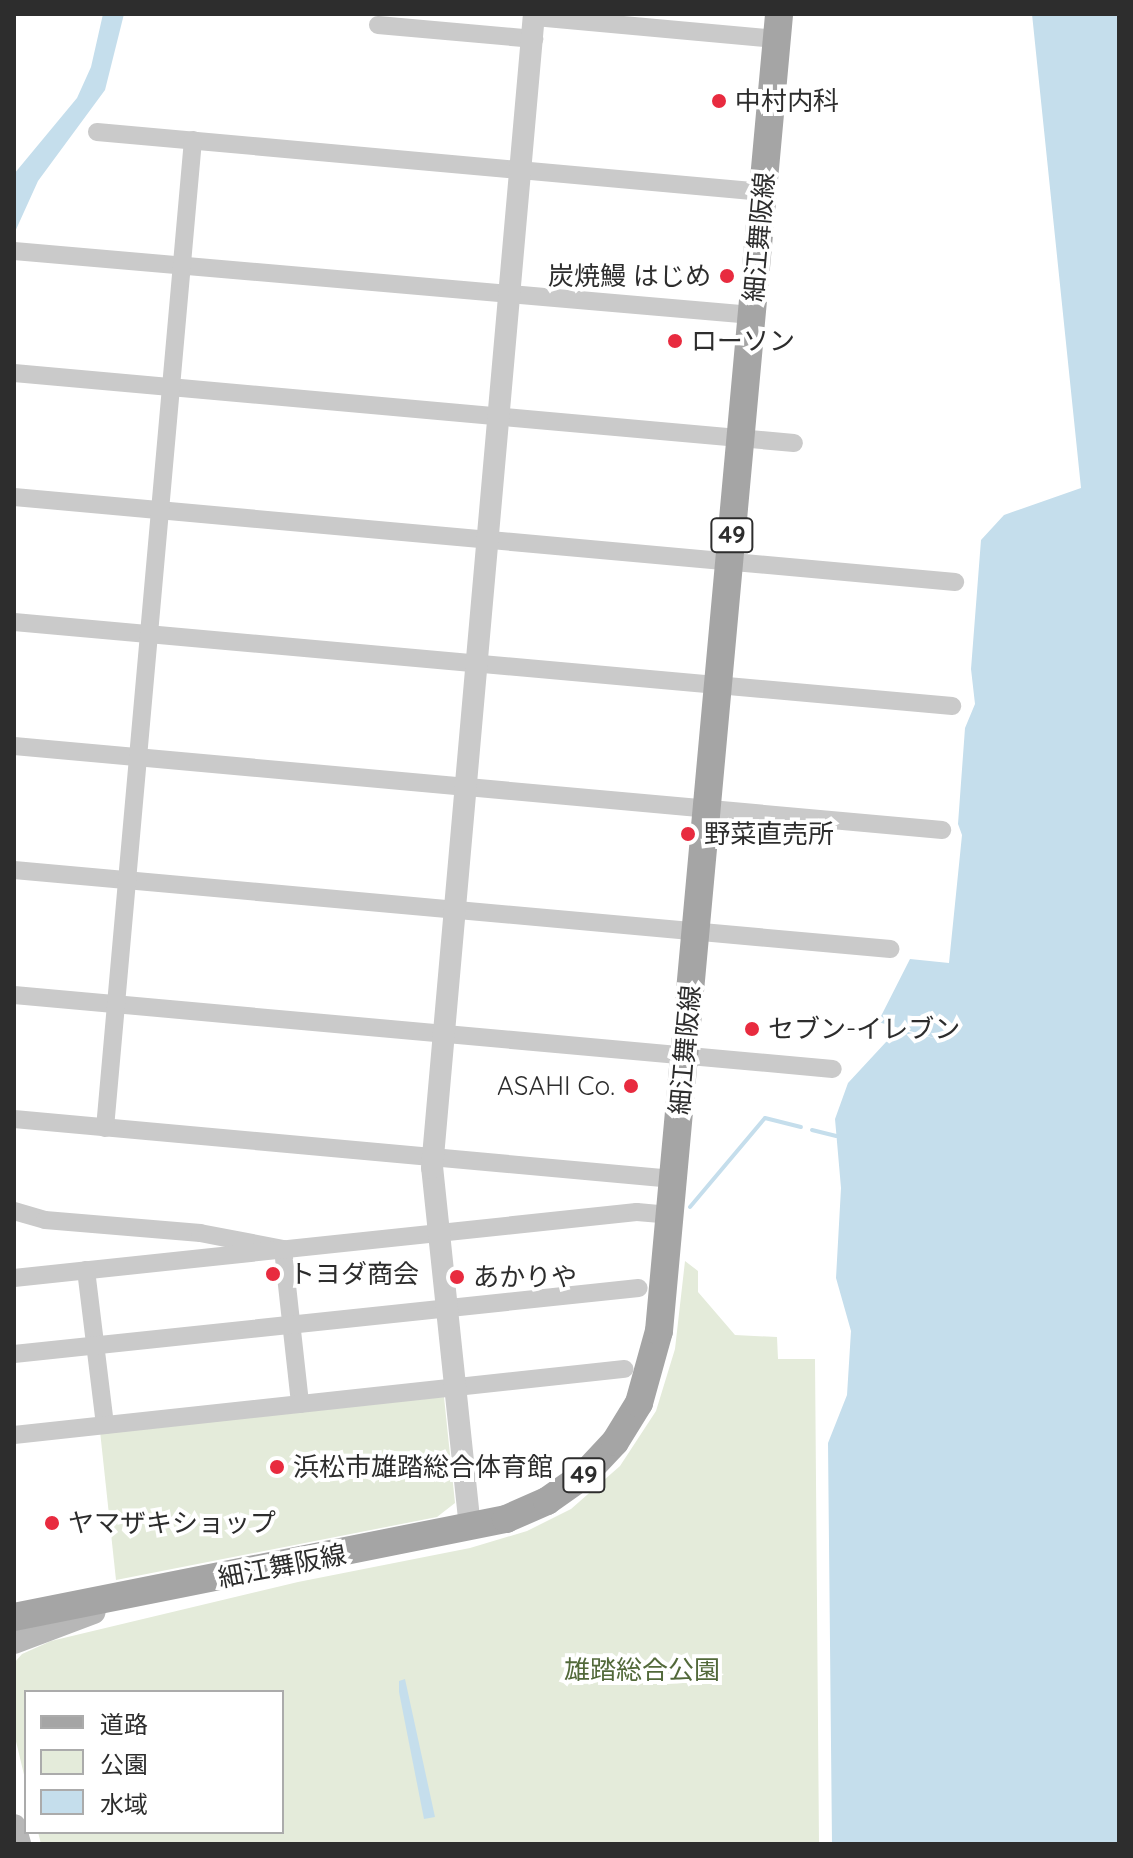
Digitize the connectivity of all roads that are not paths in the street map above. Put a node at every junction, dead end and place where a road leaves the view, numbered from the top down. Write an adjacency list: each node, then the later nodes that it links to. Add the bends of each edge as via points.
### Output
1 (534, 23): 2 (street); 3 (street); 6 (street)
2 (378, 25)
3 (778, 27): 7 (main road, 細江舞阪線 / 49)
4 (97, 132): 5 (street)
5 (193, 140): 6 (street); 9 (street)
6 (521, 170): 7 (street); 10 (street)
7 (763, 192): 11 (main road, 細江舞阪線 / 49)
8 (14, 251): 9 (street)
9 (182, 264): 10 (street); 13 (street)
10 (510, 293): 11 (street); 14 (street)
11 (752, 315): 15 (main road, 細江舞阪線 / 49)
12 (14, 373): 13 (street)
13 (171, 387): 14 (street); 18 (street)
14 (498, 417): 15 (street); 19 (street)
15 (740, 438): 16 (street); 20 (main road, 細江舞阪線 / 49)
16 (794, 443)
17 (14, 497): 18 (street)
18 (160, 510): 19 (street); 23 (street)
19 (488, 540): 20 (street); 24 (street)
20 (729, 562): 21 (street); 25 (main road, 細江舞阪線 / 49)
21 (955, 582)
22 (14, 622): 23 (street)
23 (149, 634): 24 (street); 28 (street)
24 (477, 663): 25 (street); 29 (street)
25 (718, 685): 26 (street); 30 (main road, 細江舞阪線 / 49)
26 (952, 706)
27 (14, 746): 28 (street)
28 (138, 758): 29 (street); 33 (street)
29 (466, 787): 30 (street); 34 (street)
30 (707, 809): 31 (street); 35 (main road, 細江舞阪線 / 49)
31 (942, 830)
32 (14, 870): 33 (street)
33 (127, 881): 34 (street); 38 (street)
34 (455, 910): 35 (street); 39 (street)
35 (696, 932): 36 (street); 40 (main road, 細江舞阪線 / 49)
36 (890, 949)
37 (14, 995): 38 (street)
38 (116, 1005): 39 (street); 43 (street)
39 (444, 1034): 40 (street); 44 (street)
40 (684, 1056): 41 (street); 45 (main road, 細江舞阪線 / 49)
41 (833, 1069)
42 (14, 1119): 43 (street)
43 (105, 1128): 44 (street)
44 (433, 1157): 45 (street); 48 (street)
45 (673, 1179): 47 (main road, 細江舞阪線 / 49)
46 (14, 1211): 49 (street, via 45,1220 200,1233)
47 (670, 1215): 48 (street, via 637,1212); 62 (main road, 細江舞阪線 / 49, via 654,1360 624,1430 595,1465 560,1493 520,1514)
48 (436, 1233): 49 (street); 53 (street)
49 (283, 1249): 50 (street); 54 (street)
50 (86, 1270): 51 (street); 55 (street)
51 (14, 1278)
52 (639, 1288): 53 (street)
53 (444, 1310): 54 (street); 58 (street)
54 (291, 1326): 55 (street); 59 (street)
55 (95, 1346): 56 (street); 60 (street)
56 (14, 1354)
57 (624, 1369): 58 (street)
58 (452, 1387): 59 (street); 62 (street)
59 (300, 1404): 60 (street)
60 (105, 1425): 61 (street)
61 (14, 1435)
62 (470, 1528): 63 (main road, 細江舞阪線 / 49)
63 (161, 1591): 64 (main road, 細江舞阪線 / 49); 65 (main road, via 30,1632)
64 (14, 1617)
65 (14, 1642)

